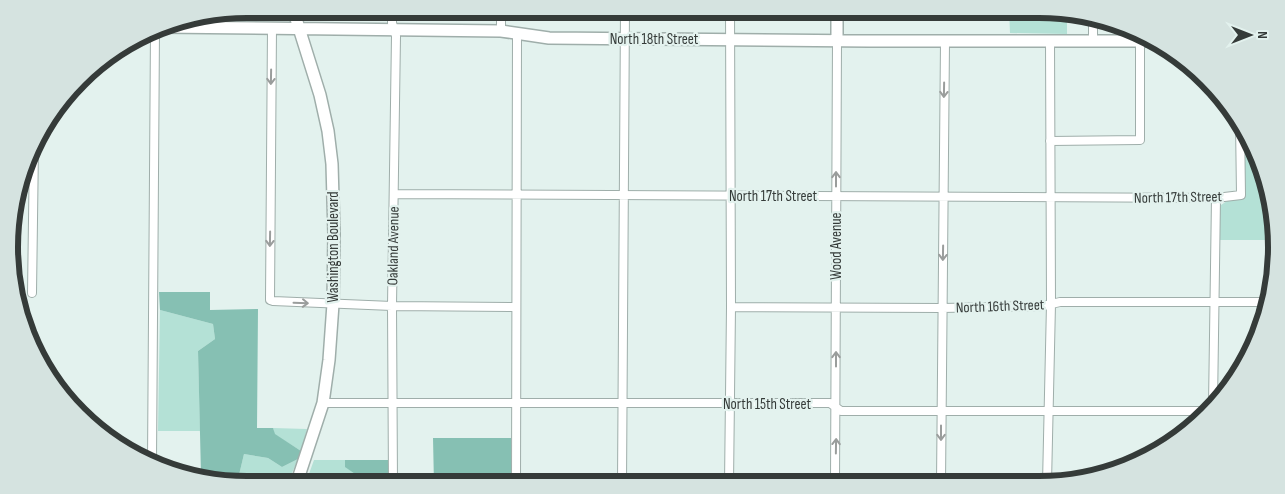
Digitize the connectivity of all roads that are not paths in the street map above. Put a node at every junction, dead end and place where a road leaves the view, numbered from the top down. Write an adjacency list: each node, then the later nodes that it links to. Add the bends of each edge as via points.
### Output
1 (296, 18): 10 (main road, Washington Boulevard)
2 (392, 18): 11 (street, Oakland Avenue)
3 (501, 18): 12 (street)
4 (625, 18): 15 (street)
5 (730, 18): 16 (street)
6 (837, 18): 17 (main road, Wood Avenue)
7 (1093, 24): 19 (street)
8 (181, 27): 9 (main road, North 18th Street)
9 (272, 28): 10 (main road, North 18th Street); 37 (street, one-way to 37, via 270,300)
10 (299, 28): 11 (main road, North 18th Street); 37 (main road, Washington Boulevard, via 328,131 332,164)
11 (394, 29): 12 (main road, North 18th Street); 26 (street, Oakland Avenue)
12 (501, 31): 13 (main road, North 18th Street)
13 (517, 35): 15 (main road, North 18th Street); 27 (street)
14 (156, 36): 54 (street)
15 (624, 39): 16 (main road, North 18th Street); 28 (street)
16 (730, 40): 17 (main road, North 18th Street); 29 (street)
17 (837, 41): 21 (main road, North 18th Street); 30 (street, Wood Avenue, one-way to 17)
18 (1050, 41): 19 (main road, North 18th Street); 21 (main road, North 18th Street); 24 (street)
19 (1093, 41): 20 (main road, North 18th Street)
20 (1140, 41)
21 (945, 42): 32 (street, one-way to 32)
22 (1144, 43): 24 (street, via 1140,140)
23 (1240, 138): 33 (street, North 17th Street, via 1242,195)
24 (1050, 141): 31 (street)
25 (32, 167): 34 (street)
26 (394, 194): 27 (street, North 17th Street); 39 (street, Oakland Avenue)
27 (518, 195): 28 (street, North 17th Street); 40 (street)
28 (623, 195): 29 (street, North 17th Street); 48 (street)
29 (730, 196): 30 (street, North 17th Street); 41 (street)
30 (836, 196): 32 (street, North 17th Street); 42 (street, Wood Avenue)
31 (1050, 197): 32 (street, North 17th Street); 33 (street, North 17th Street); 38 (street)
32 (943, 198): 43 (street, one-way to 43)
33 (1216, 198): 35 (street)
34 (32, 293)
35 (1214, 302): 36 (street, North 16th Street); 38 (street, North 16th Street); 44 (street)
36 (1261, 302)
37 (333, 304): 39 (street); 45 (main road, Washington Boulevard, via 330,360)
38 (1051, 304): 43 (street, North 16th Street); 52 (street)
39 (392, 306): 40 (street); 47 (street, Oakland Avenue)
40 (516, 307): 46 (street)
41 (731, 307): 42 (street, North 16th Street); 49 (street)
42 (836, 307): 43 (street, North 16th Street); 50 (street, Wood Avenue, one-way to 42)
43 (942, 308): 51 (street)
44 (1213, 395)
45 (323, 403): 47 (street, North 15th Street); 55 (main road, Washington Boulevard)
46 (517, 403): 47 (street, North 15th Street); 48 (street, North 15th Street); 57 (street)
47 (392, 404): 56 (street, Oakland Avenue)
48 (623, 404): 49 (street, North 15th Street); 58 (street)
49 (729, 404): 50 (street, North 15th Street, via 830,403); 59 (street)
50 (836, 407): 51 (street, North 15th Street, via 841,411); 60 (street, Wood Avenue, one-way to 50)
51 (942, 411): 52 (street, North 15th Street); 61 (street, one-way to 61)
52 (1048, 411): 53 (street, North 15th Street); 62 (street)
53 (1197, 412)
54 (152, 456)
55 (299, 476)
56 (393, 476)
57 (516, 476)
58 (622, 476)
59 (729, 476)
60 (835, 476)
61 (941, 476)
62 (1048, 476)

